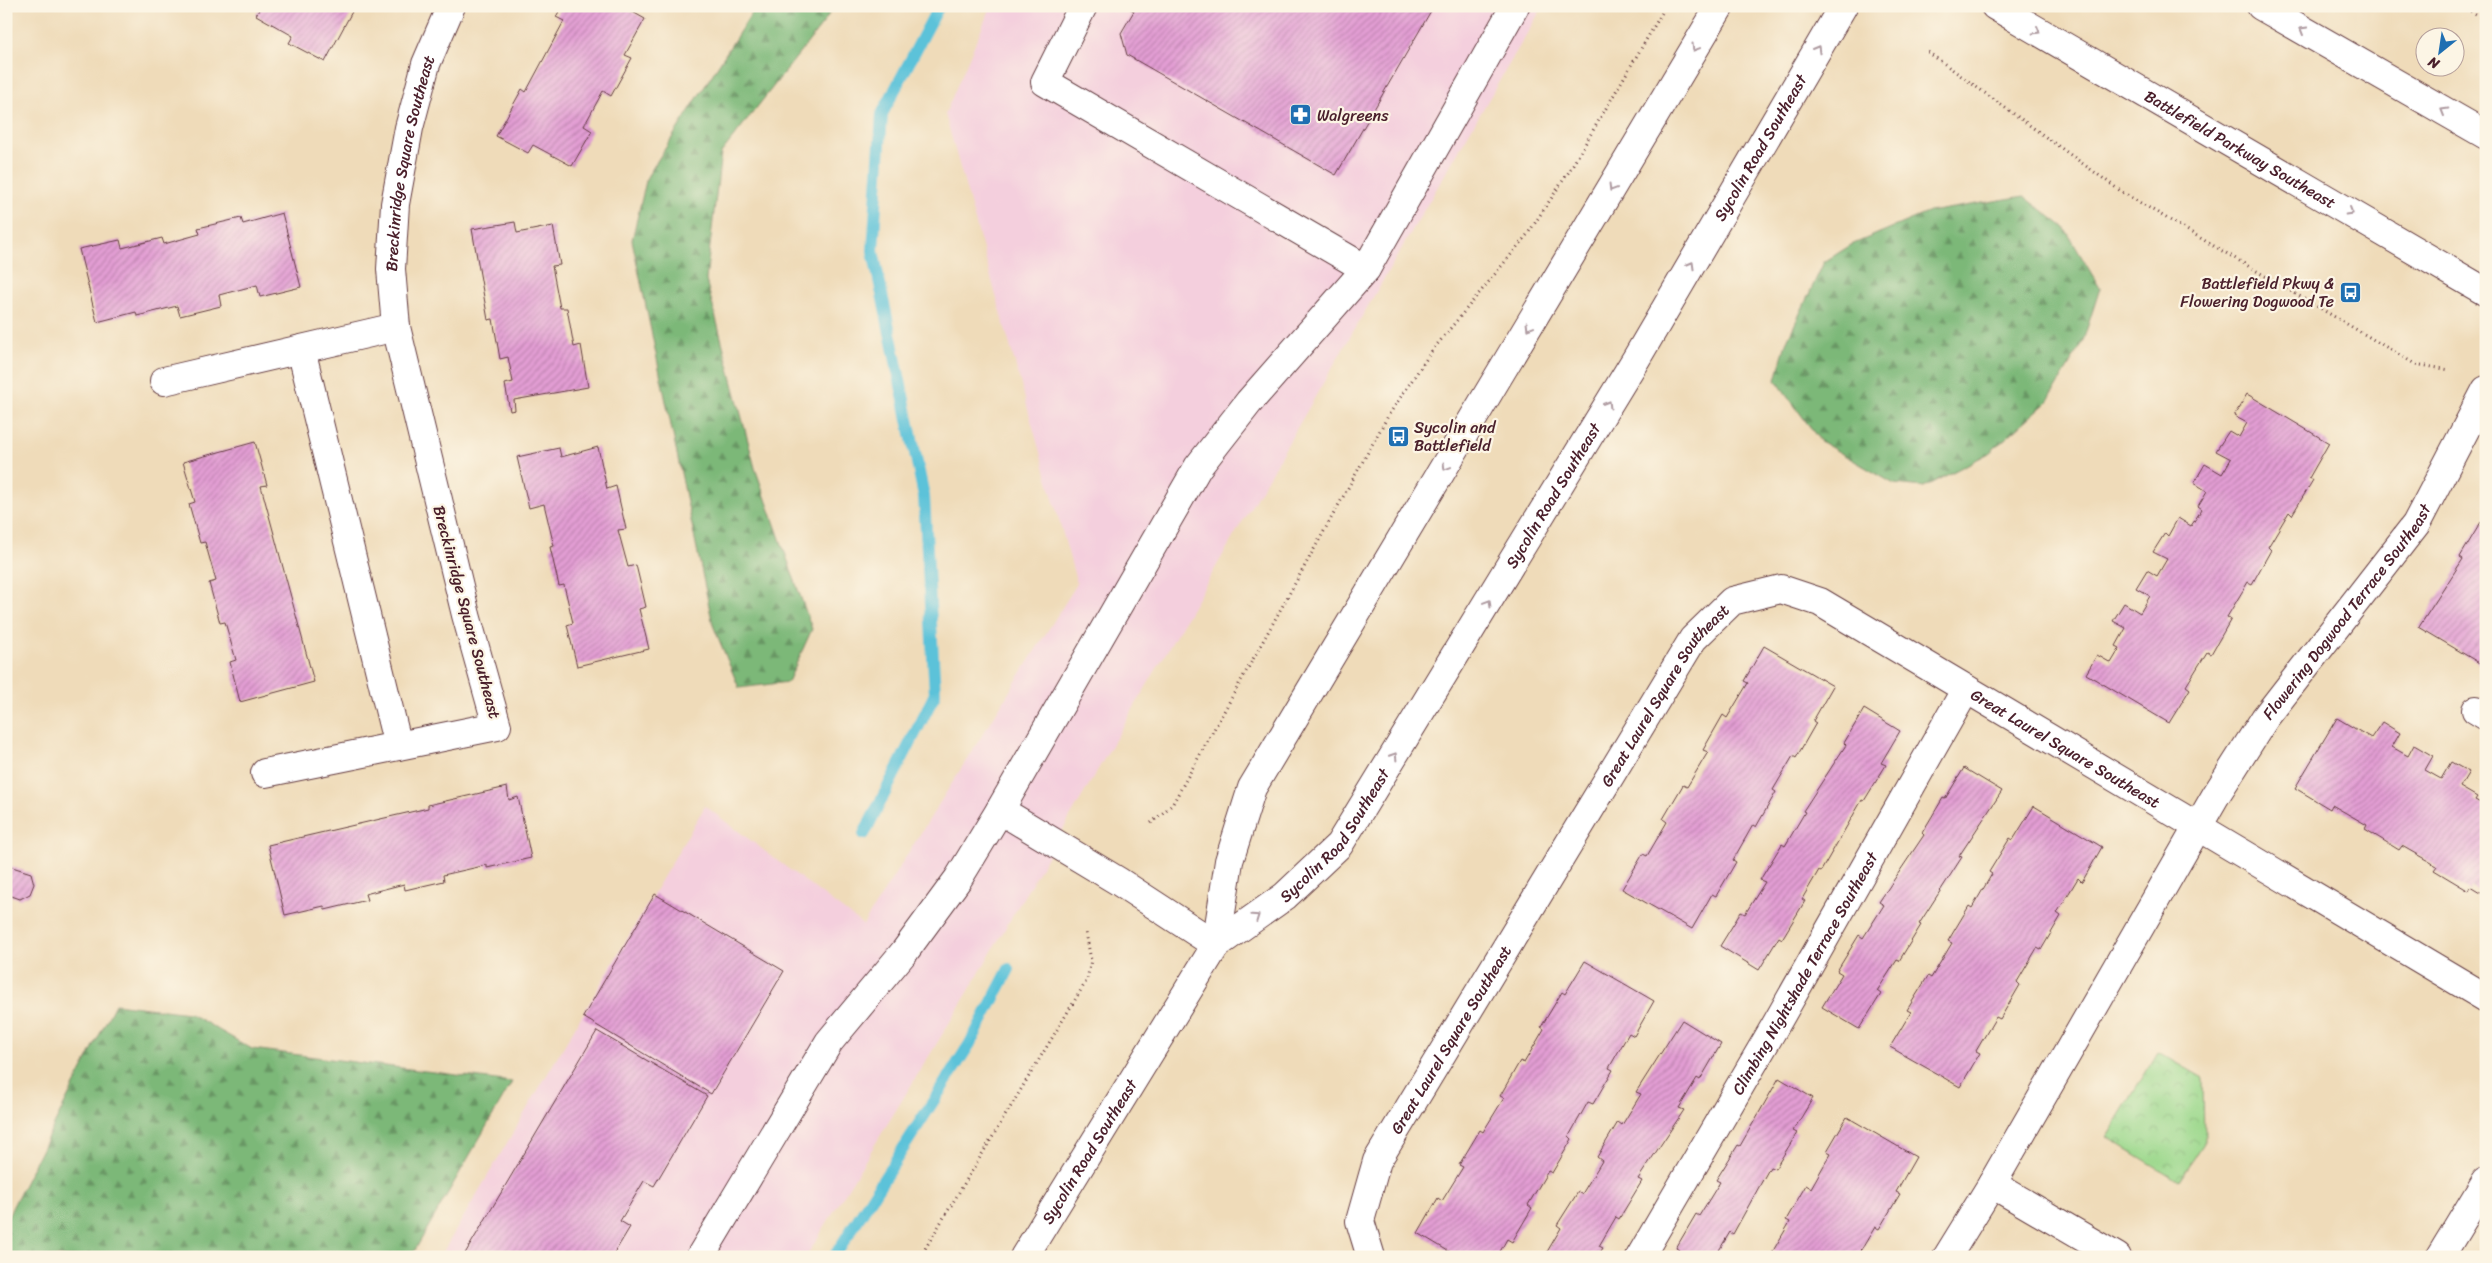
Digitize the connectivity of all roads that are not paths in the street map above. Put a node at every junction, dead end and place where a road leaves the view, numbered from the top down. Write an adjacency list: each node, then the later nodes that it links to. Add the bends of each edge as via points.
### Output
1 (452, 6): 11 (street, Breckinridge Square Southeast, via 426,64 409,128 395,204 391,269)
2 (1083, 6): 9 (street, via 1046,82)
3 (1515, 6): 9 (street)
4 (1720, 6): 20 (street, Sycolin Road Southeast, one-way to 20, via 1252,788 1229,861)
5 (1843, 6): 20 (street, Sycolin Road Southeast, one-way to 5, via 1285,896 1339,845 1636,359)
6 (1995, 6): 10 (street, Battlefield Parkway Southeast, one-way to 10)
7 (2261, 6): 8 (street, one-way to 7)
8 (2486, 135)
9 (1366, 269): 18 (street, via 1249,402 1198,467)
10 (2486, 292)
11 (396, 327): 12 (street); 16 (street, Breckinridge Square Southeast, via 466,615 497,726)
12 (301, 350): 13 (street); 16 (street)
13 (164, 381)
14 (2486, 390): 19 (street, Flowering Dogwood Terrace Southeast, via 2416,524 2265,718)
15 (1966, 690): 19 (street, Great Laurel Square Southeast); 26 (street, Great Laurel Square Southeast, via 1820,602 1781,589 1732,601 1693,639 1377,1161 1360,1221); 27 (street, Climbing Nightshade Terrace Southeast)
16 (398, 746): 17 (street, Breckinridge Square Southeast)
17 (265, 773)
18 (1000, 810): 20 (street); 24 (street, via 958,879 906,951 829,1042)
19 (2197, 827): 21 (street, Great Laurel Square Southeast); 23 (street)
20 (1216, 945): 25 (street, Sycolin Road Southeast)
21 (2486, 998)
22 (2486, 1181): 30 (street)
23 (1992, 1184): 28 (street); 29 (street)
24 (700, 1257)
25 (1024, 1257)
26 (1371, 1257)
27 (1640, 1257)
28 (1947, 1257)
29 (2118, 1257)
30 (2440, 1257)

